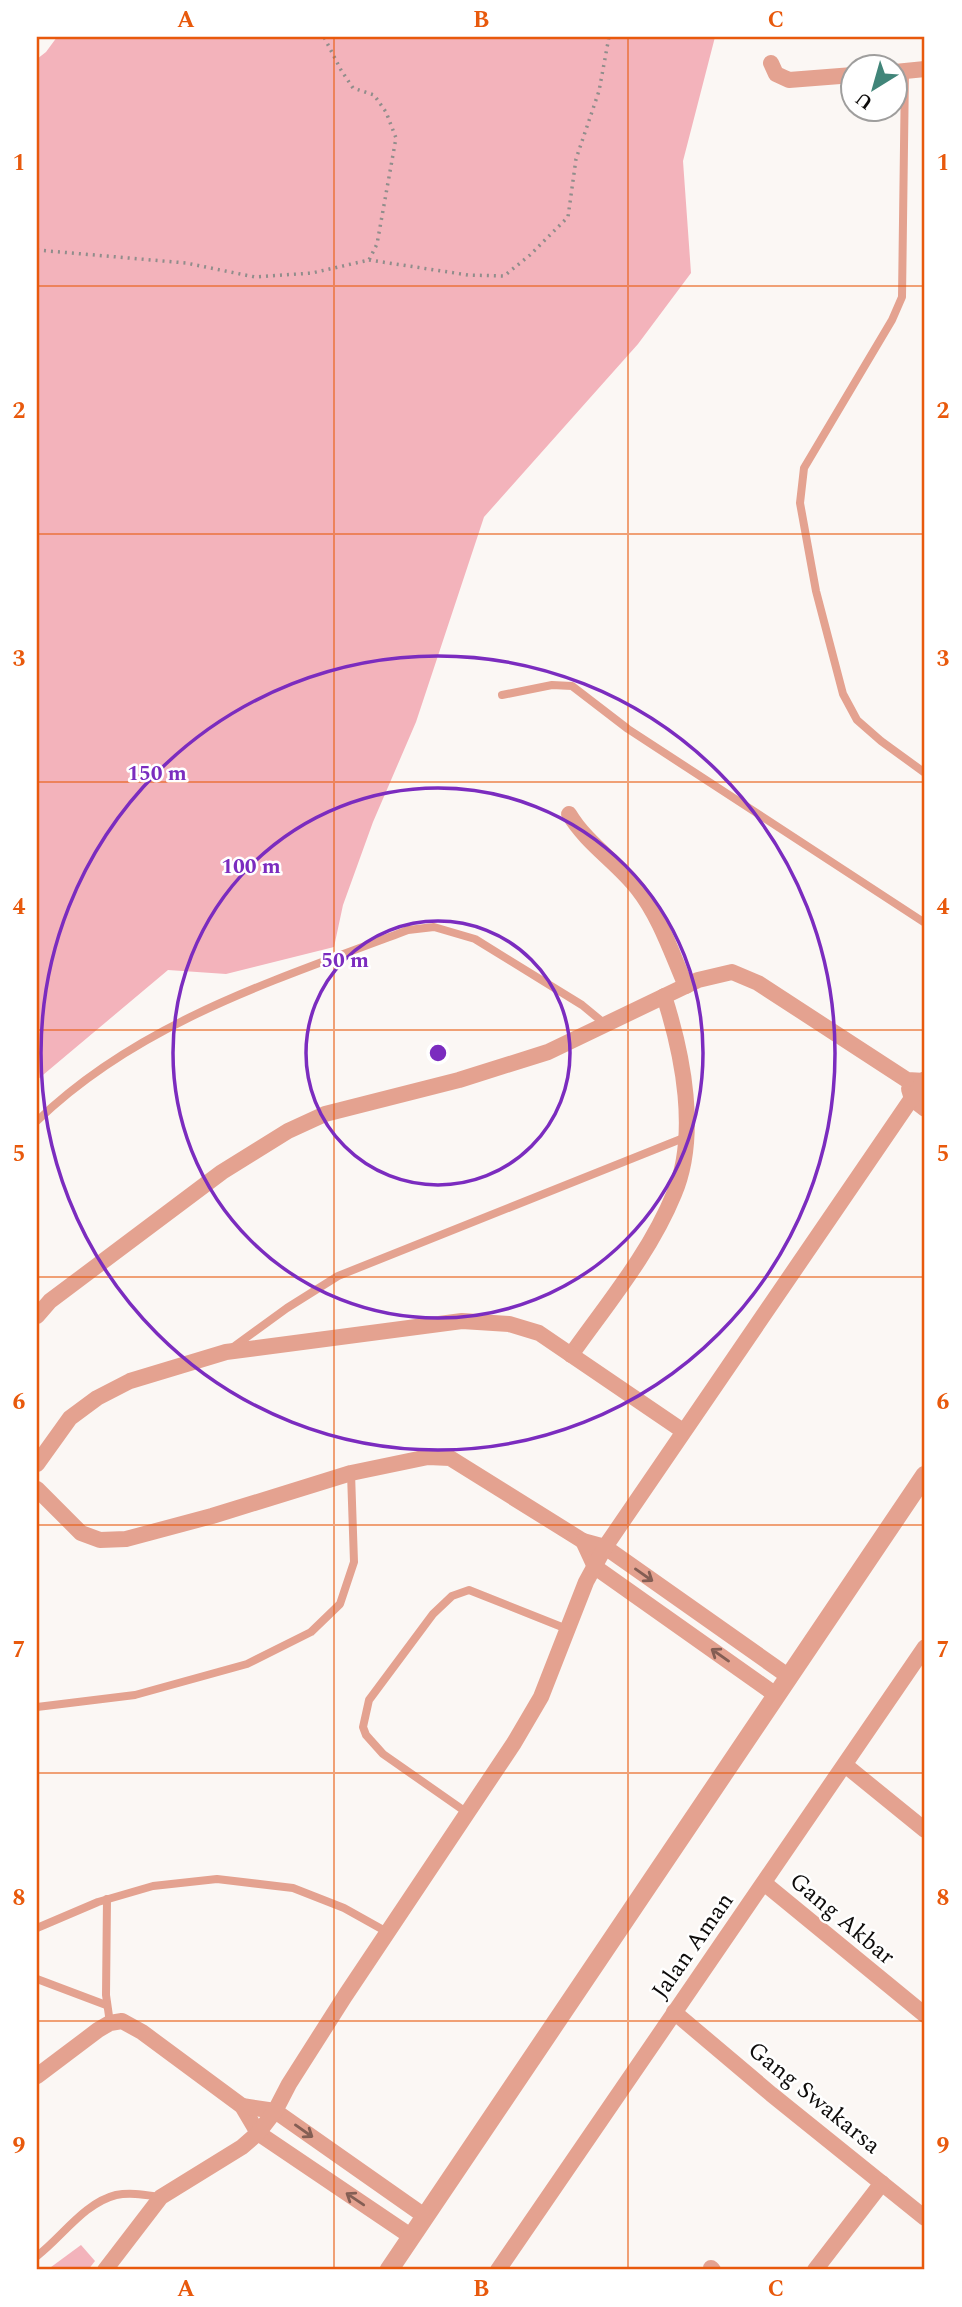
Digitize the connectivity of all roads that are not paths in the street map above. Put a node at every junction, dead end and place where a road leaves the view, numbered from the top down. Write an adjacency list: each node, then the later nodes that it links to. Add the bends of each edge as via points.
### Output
1 (771, 63): 2 (street, via 776,74 789,80)
2 (839, 76)
3 (900, 122): 5 (lane, via 902,298 804,468 800,503 816,591 843,694 857,720)
4 (502, 695): 7 (lane, via 552,685 572,686 628,729)
5 (925, 773)
6 (569, 814): 8 (street, via 639,890 660,925)
7 (925, 923)
8 (685, 986): 9 (street); 11 (street, via 732,972 743,976)
9 (664, 996): 10 (street); 15 (street, via 685,1088)
10 (605, 1024): 14 (lane, via 475,939 434,927 408,930 232,997 175,1024 106,1064); 16 (street, via 548,1052 325,1114 288,1131 222,1172)
11 (907, 1080): 12 (street); 13 (street)
12 (925, 1080): 13 (street)
13 (918, 1104): 19 (street)
14 (37, 1121)
15 (686, 1137): 17 (lane, via 338,1276); 18 (street, via 675,1193 654,1236)
16 (37, 1315)
17 (226, 1352): 18 (street, via 462,1321 509,1324 539,1333); 20 (street, via 130,1381 97,1398 70,1418)
18 (571, 1356): 19 (street)
19 (683, 1432): 25 (street)
20 (37, 1464)
21 (351, 1473): 23 (street, via 126,1539 100,1540 81,1533); 24 (street, via 428,1457 450,1458); 31 (lane, via 355,1562 340,1604 311,1632 247,1664 135,1695)
22 (925, 1475): 29 (street)
23 (37, 1489)
24 (583, 1541): 25 (street); 26 (street)
25 (605, 1547): 26 (street); 29 (street, one-way to 29)
26 (595, 1567): 27 (street); 30 (street, one-way to 26)
27 (567, 1629): 33 (street, via 541,1697); 33 (lane, via 469,1590 452,1596 433,1614 369,1700 363,1727 366,1735 383,1754)
28 (925, 1647): 32 (street, Jalan Aman)
29 (788, 1676): 30 (street)
30 (775, 1695): 50 (street)
31 (37, 1707)
32 (845, 1765): 34 (street); 35 (street, Jalan Aman)
33 (466, 1812): 38 (street)
34 (925, 1830)
35 (764, 1883): 41 (street, Jalan Aman); 42 (street, Gang Akbar)
36 (107, 1899): 37 (lane); 38 (lane, via 153,1886 217,1879 293,1888 344,1908); 40 (lane)
37 (37, 1928)
38 (387, 1932): 46 (street)
39 (37, 1979): 40 (lane)
40 (106, 2005): 43 (lane)
41 (674, 2012): 48 (street, Gang Swakarsa); 56 (street, Jalan Aman)
42 (925, 2015)
43 (110, 2023): 44 (street); 45 (street, via 122,2021 142,2032)
44 (37, 2076)
45 (242, 2106): 46 (street); 47 (street)
46 (275, 2111): 47 (street); 50 (street, one-way to 50)
47 (258, 2133): 49 (street, via 225,2159); 52 (street, one-way to 47)
48 (882, 2183): 51 (street, Gang Swakarsa); 57 (street)
49 (161, 2197): 53 (lane, via 114,2196 86,2211); 54 (street)
50 (426, 2217): 52 (street)
51 (925, 2218)
52 (412, 2237): 55 (street)
53 (37, 2256)
54 (105, 2270)
55 (389, 2270)
56 (498, 2270)
57 (815, 2270)

